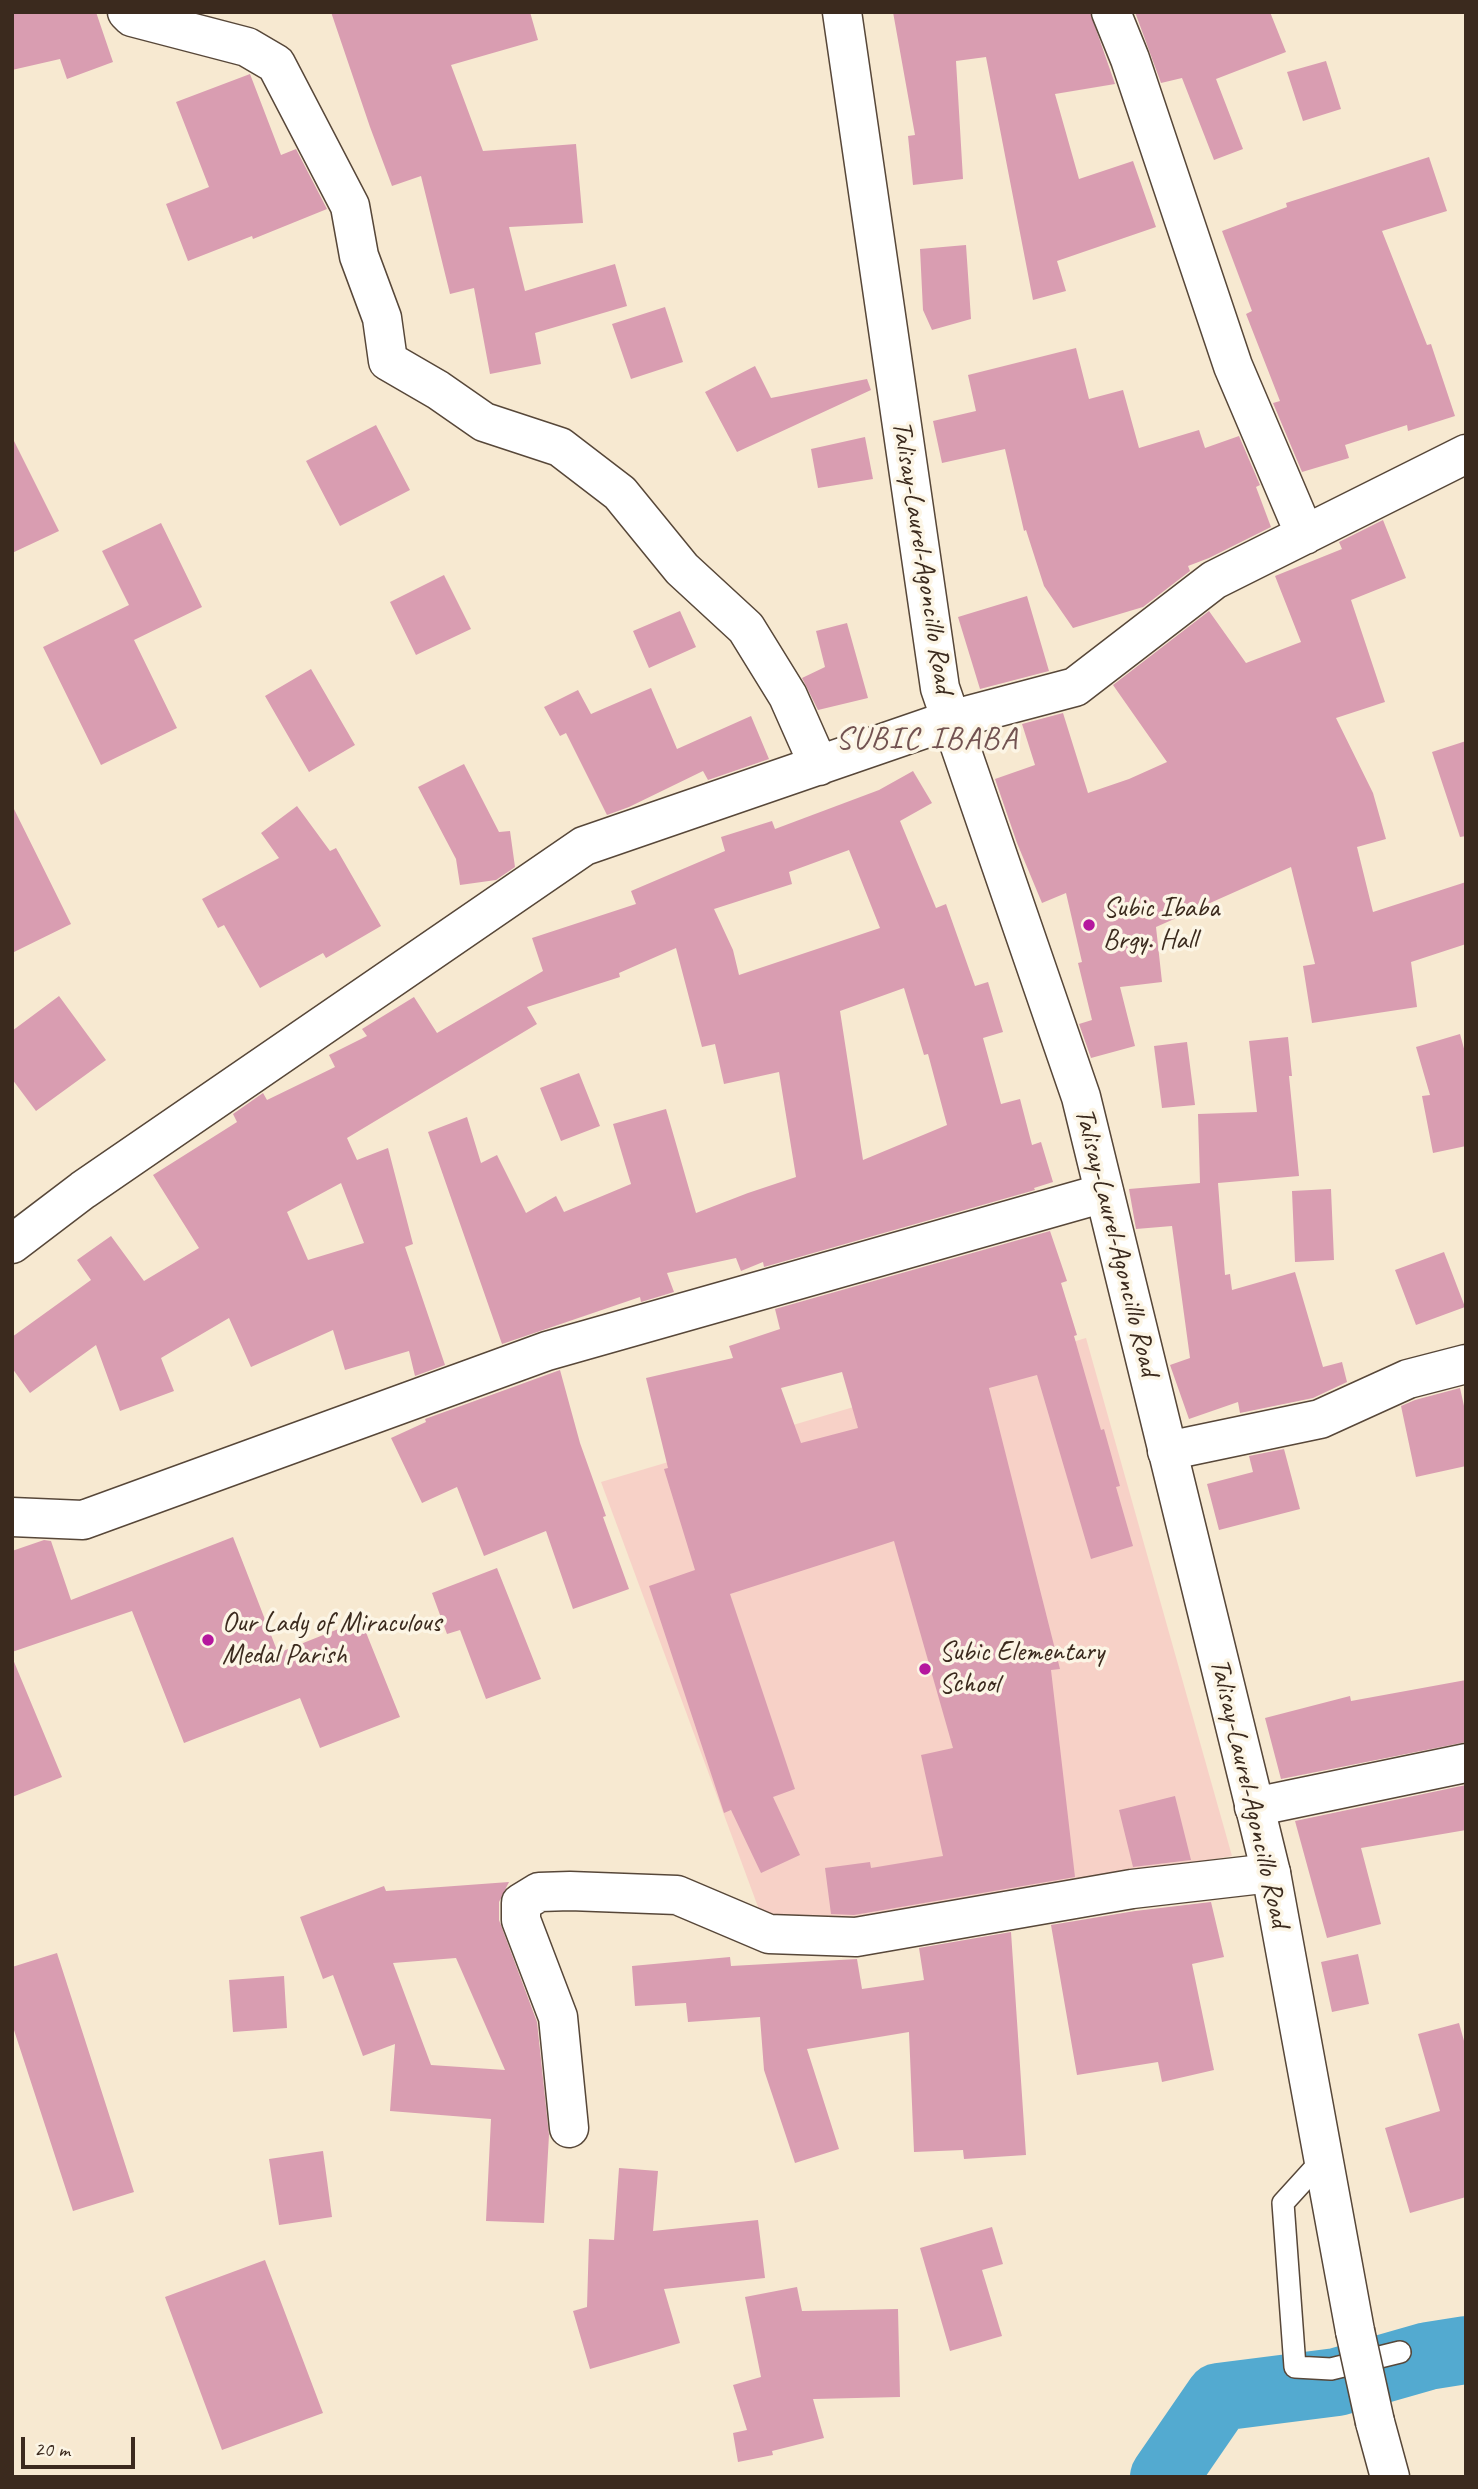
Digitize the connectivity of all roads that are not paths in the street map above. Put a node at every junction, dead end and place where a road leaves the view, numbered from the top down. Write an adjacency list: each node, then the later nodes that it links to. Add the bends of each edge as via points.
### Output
1 (127, 12): 7 (street, via 247,47 276,64 350,206 359,256 382,318 388,360 484,422 561,447 620,494 682,569 747,628 788,696)
2 (842, 12): 6 (street, Talisay-Laurel-Agoncillo Road, via 940,688)
3 (1111, 12): 5 (street, via 1233,366)
4 (1466, 454): 5 (street)
5 (1305, 535): 6 (street, via 1214,579 1075,687)
6 (950, 720): 7 (street); 8 (street, Talisay-Laurel-Agoncillo Road, via 1081,1097)
7 (819, 766): 9 (street, via 584,846 83,1190)
8 (1104, 1193): 11 (street, Talisay-Laurel-Agoncillo Road); 12 (street, via 547,1351 83,1520)
9 (12, 1244)
10 (1466, 1364): 11 (street, via 1408,1379 1320,1419)
11 (1167, 1451): 14 (street, Talisay-Laurel-Agoncillo Road)
12 (12, 1517)
13 (1466, 1763): 14 (street)
14 (1254, 1807): 15 (street, Talisay-Laurel-Agoncillo Road)
15 (1270, 1873): 16 (street, via 1132,1889 856,1937 769,1934 677,1895 540,1892 521,1903 521,1920 558,2017); 17 (street, Talisay-Laurel-Agoncillo Road)
16 (569, 2128)
17 (1323, 2160): 18 (lane, via 1283,2203 1295,2367 1331,2370); 19 (street, Talisay-Laurel-Agoncillo Road, bridge, via 1355,2331)
18 (1400, 2352)
19 (1390, 2477)

